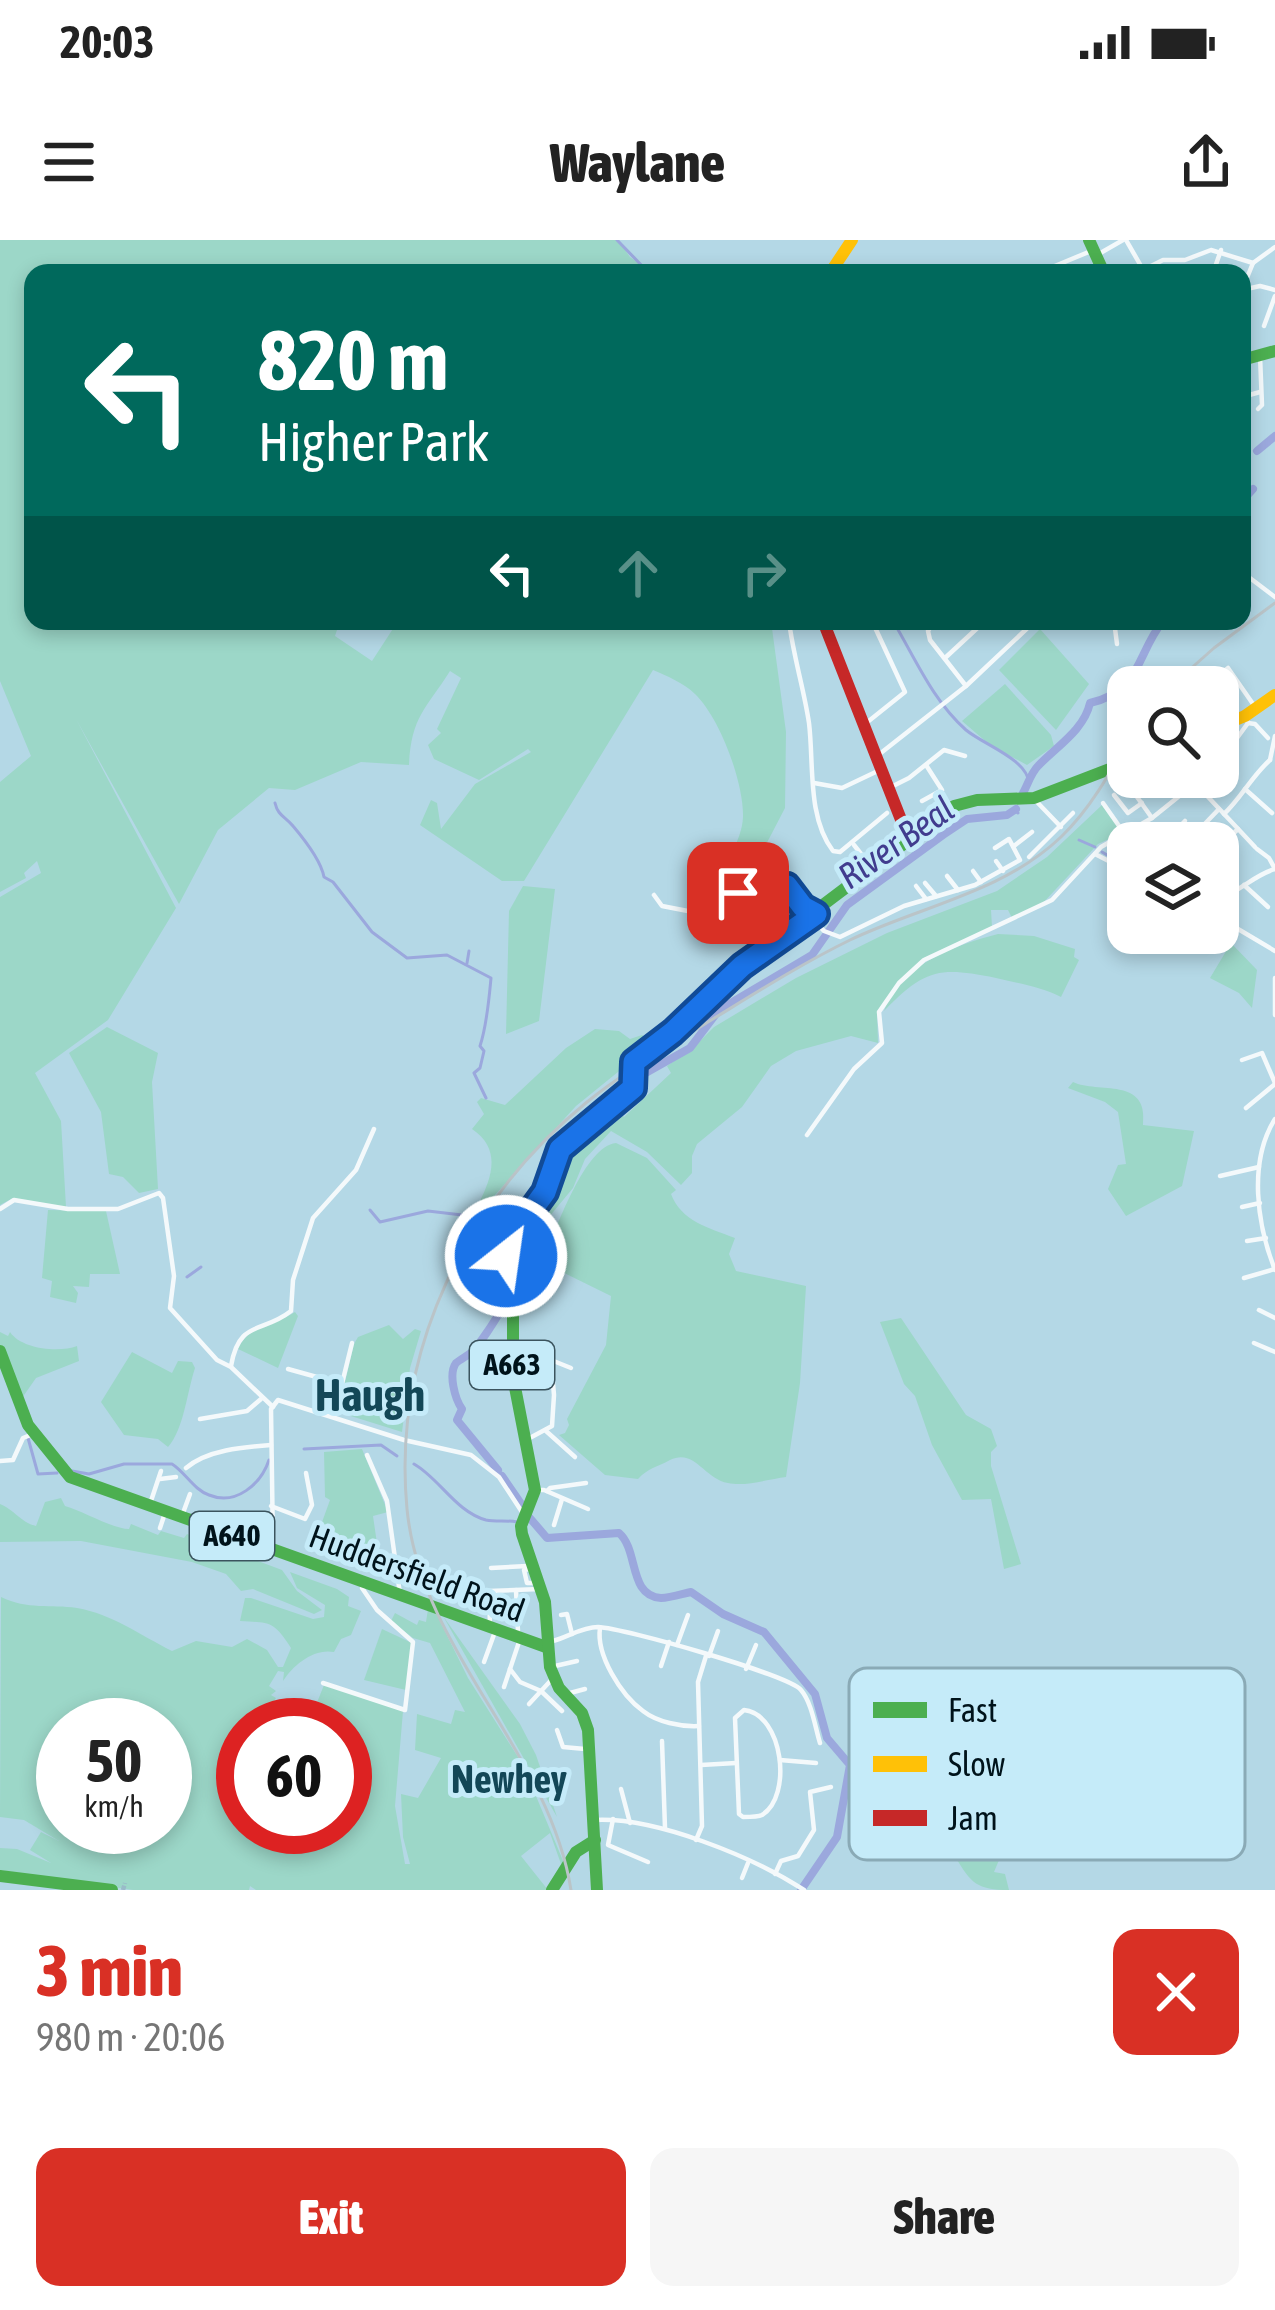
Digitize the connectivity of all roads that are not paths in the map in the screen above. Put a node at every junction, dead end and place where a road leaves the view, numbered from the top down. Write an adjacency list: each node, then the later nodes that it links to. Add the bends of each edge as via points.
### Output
1 (1125, 240): 4 (street)
2 (1193, 240): 6 (street)
3 (1275, 247): 7 (street)
4 (1091, 249): 8 (street)
5 (1222, 250): 6 (street); 7 (street); 10 (street)
6 (1201, 253): 9 (street)
7 (1252, 262)
8 (1062, 264)
9 (1157, 264)
10 (1217, 264)
11 (1275, 293): 12 (street)
12 (1264, 326)
13 (1275, 351): 14 (main road)
14 (1260, 355): 15 (main road); 16 (street)
15 (1251, 358)
16 (1262, 391): 17 (street); 18 (street)
17 (1251, 394)
18 (1258, 409)
19 (791, 630): 41 (street)
20 (827, 630): 33 (main road)
21 (876, 630): 33 (street, via 904,692)
22 (930, 630): 27 (street)
23 (975, 630): 27 (street)
24 (1025, 630): 28 (street)
25 (1116, 630): 26 (street)
26 (1118, 644)
27 (944, 658): 28 (street)
28 (965, 686): 37 (street)
29 (1239, 692): 31 (street)
30 (1275, 695): 31 (main road)
31 (1250, 716): 32 (main road); 34 (street); 35 (street)
32 (1239, 720)
33 (865, 724): 37 (main road)
34 (1239, 734)
35 (1272, 737): 38 (street)
36 (965, 756): 39 (street, via 950,750)
37 (879, 762): 41 (street, via 842,788); 42 (main road)
38 (1272, 763): 43 (street)
39 (924, 764): 42 (street); 49 (street, via 942,790)
40 (1107, 770): 44 (main road, A663)
41 (814, 783): 65 (street, via 824,839 837,852)
42 (889, 788): 64 (main road)
43 (1245, 789): 52 (street); 53 (street)
44 (1034, 798): 61 (street); 64 (main road, A663, via 960,803)
45 (1116, 798): 51 (street, via 1128,813)
46 (1138, 798): 51 (street)
47 (1178, 798): 56 (street)
48 (1209, 798): 53 (street)
49 (922, 801)
50 (1102, 803): 57 (street)
51 (1142, 803): 56 (street)
52 (1270, 809)
53 (1221, 811): 59 (street); 60 (street)
54 (887, 813): 65 (street)
55 (1073, 814): 61 (street)
56 (1152, 818): 58 (street)
57 (1116, 822)
58 (1146, 822)
59 (1208, 822)
60 (1231, 822)
61 (1061, 827): 70 (street)
62 (1239, 830): 71 (street)
63 (1032, 832): 66 (street)
64 (909, 840): 74 (main road, A663)
65 (852, 842): 74 (street)
66 (1014, 846): 68 (street, via 1009,838); 77 (street, via 1020,860)
67 (1107, 847): 69 (street)
68 (995, 848)
69 (1096, 854): 72 (street); 105 (street, via 1052,900 914,969 879,1012 882,1042)
70 (1029, 856)
71 (1272, 856): 75 (street)
72 (1107, 860)
73 (996, 861): 77 (street)
74 (872, 869): 94 (main road, A663)
75 (1275, 869): 81 (street)
76 (973, 871): 79 (street)
77 (1003, 871): 79 (street)
78 (947, 876): 83 (street)
79 (981, 882): 83 (street)
80 (926, 883): 87 (street)
81 (1244, 885): 84 (street); 91 (street)
82 (916, 886): 88 (street)
83 (958, 890): 87 (street)
84 (1239, 890)
85 (654, 895): 93 (street, via 662,906)
86 (898, 896): 90 (street)
87 (936, 896): 88 (street)
88 (926, 899): 90 (street)
89 (701, 904): 93 (street)
90 (904, 906): 95 (street)
91 (1268, 907)
92 (877, 908): 95 (street)
93 (699, 915): 94 (street, via 711,919 742,890 787,886)
94 (814, 915): 95 (street, via 840,938); 131 (main road, A663, via 742,966 634,1062 629,1092 560,1149 545,1192 510,1240 511,1346)
95 (884, 916)
96 (1239, 930): 97 (street)
97 (1275, 951)
98 (1275, 978): 99 (street)
99 (1275, 1015)
100 (1242, 1060): 101 (street, via 1262,1053)
101 (1275, 1084): 102 (street)
102 (1246, 1108)
103 (1275, 1119): 106 (street)
104 (374, 1129): 121 (street, via 356,1170 313,1218 291,1311 244,1333)
105 (807, 1135)
106 (1259, 1167): 107 (street); 108 (street)
107 (1220, 1175)
108 (1260, 1203): 109 (street); 111 (street)
109 (1242, 1207)
110 (0, 1209): 121 (street, via 14,1200 118,1209 159,1193 174,1276 170,1307)
111 (1266, 1238): 112 (street); 113 (street)
112 (1247, 1241)
113 (1275, 1270): 114 (street)
114 (1244, 1278)
115 (1258, 1310): 116 (street)
116 (1275, 1318)
117 (352, 1343): 124 (street)
118 (1254, 1343): 120 (street)
119 (0, 1351): 130 (main road, Huddersfield Road / A640)
120 (1275, 1352)
121 (231, 1367): 125 (street)
122 (571, 1368): 129 (street, via 551,1360 554,1418)
123 (288, 1369): 124 (street)
124 (342, 1384): 127 (street)
125 (261, 1399): 126 (street); 128 (street, via 248,1411)
126 (272, 1408): 127 (street, via 286,1400); 132 (street)
127 (334, 1416): 147 (street, via 482,1461)
128 (200, 1419)
129 (546, 1431): 131 (street); 134 (street)
130 (30, 1435): 135 (street, via 13,1460); 144 (main road, Huddersfield Road / A640, via 61,1469)
131 (526, 1440): 140 (main road, A663)
132 (271, 1445): 136 (street, via 228,1450); 143 (street)
133 (367, 1455): 156 (street, via 387,1501)
134 (574, 1457)
135 (0, 1461)
136 (185, 1468)
137 (306, 1473): 143 (street, via 312,1504 305,1519)
138 (176, 1477): 144 (street, via 160,1475)
139 (586, 1484): 140 (street)
140 (542, 1491): 142 (street); 147 (main road)
141 (190, 1494): 148 (street)
142 (562, 1499): 145 (street); 149 (street)
143 (271, 1505): 151 (street)
144 (149, 1507): 146 (main road, Huddersfield Road / A640)
145 (588, 1509)
146 (165, 1513): 148 (main road, Huddersfield Road / A640); 150 (street)
147 (524, 1516): 153 (main road)
148 (181, 1519): 151 (main road, Huddersfield Road / A640)
149 (554, 1525)
150 (160, 1528)
151 (274, 1551): 154 (main road, Huddersfield Road / A640)
152 (491, 1568): 153 (street)
153 (536, 1576): 155 (street); 165 (main road)
154 (365, 1582): 156 (main road, Huddersfield Road / A640); 175 (street, via 376,1610 412,1642 405,1710)
155 (516, 1590): 160 (street, via 489,1591); 163 (street)
156 (400, 1594): 160 (main road, Huddersfield Road / A640)
157 (688, 1615): 166 (street)
158 (561, 1616): 162 (street, via 567,1614)
159 (601, 1627): 162 (street); 164 (street); 182 (street, via 600,1652 639,1709)
160 (493, 1628): 163 (main road, Huddersfield Road / A640); 170 (street)
161 (718, 1631): 168 (street)
162 (572, 1634): 165 (street)
163 (518, 1638): 165 (main road, Huddersfield Road / A640); 172 (street)
164 (669, 1642): 166 (street); 171 (street)
165 (546, 1645): 174 (main road)
166 (677, 1645): 168 (street)
167 (756, 1645): 173 (street)
168 (708, 1656): 173 (street); 182 (street, via 698,1682)
169 (578, 1661): 174 (street)
170 (484, 1662)
171 (661, 1666)
172 (510, 1669): 176 (street); 178 (street)
173 (746, 1669): 185 (street, via 785,1677 802,1691)
174 (552, 1672): 178 (street); 179 (main road)
175 (322, 1683)
176 (504, 1687)
177 (585, 1689): 179 (street)
178 (541, 1691): 180 (street); 181 (street)
179 (565, 1695): 186 (main road, via 584,1716)
180 (529, 1704)
181 (562, 1712)
182 (699, 1726): 190 (street)
183 (556, 1730): 186 (street, via 563,1747)
184 (662, 1741): 196 (street)
185 (820, 1743)
186 (590, 1749): 193 (main road)
187 (780, 1760): 188 (street, via 765,1719 744,1710 735,1718); 188 (street, via 768,1808 756,1816 739,1814); 189 (street)
188 (736, 1763): 190 (street)
189 (816, 1763)
190 (700, 1765): 198 (street)
191 (831, 1787): 201 (street, via 810,1792 812,1834)
192 (621, 1789): 195 (street)
193 (595, 1820): 194 (street); 197 (main road)
194 (613, 1820): 195 (street); 199 (street, via 608,1845)
195 (630, 1822): 196 (street)
196 (665, 1828): 198 (street)
197 (595, 1840): 207 (main road); 208 (main road)
198 (696, 1840): 200 (street)
199 (648, 1862)
200 (748, 1863): 201 (street); 202 (street)
201 (775, 1874): 204 (street)
202 (742, 1879)
203 (0, 1881): 205 (main road); 206 (main road)
204 (802, 1888)
205 (50, 1890)
206 (112, 1890)
207 (552, 1890)
208 (597, 1890)

